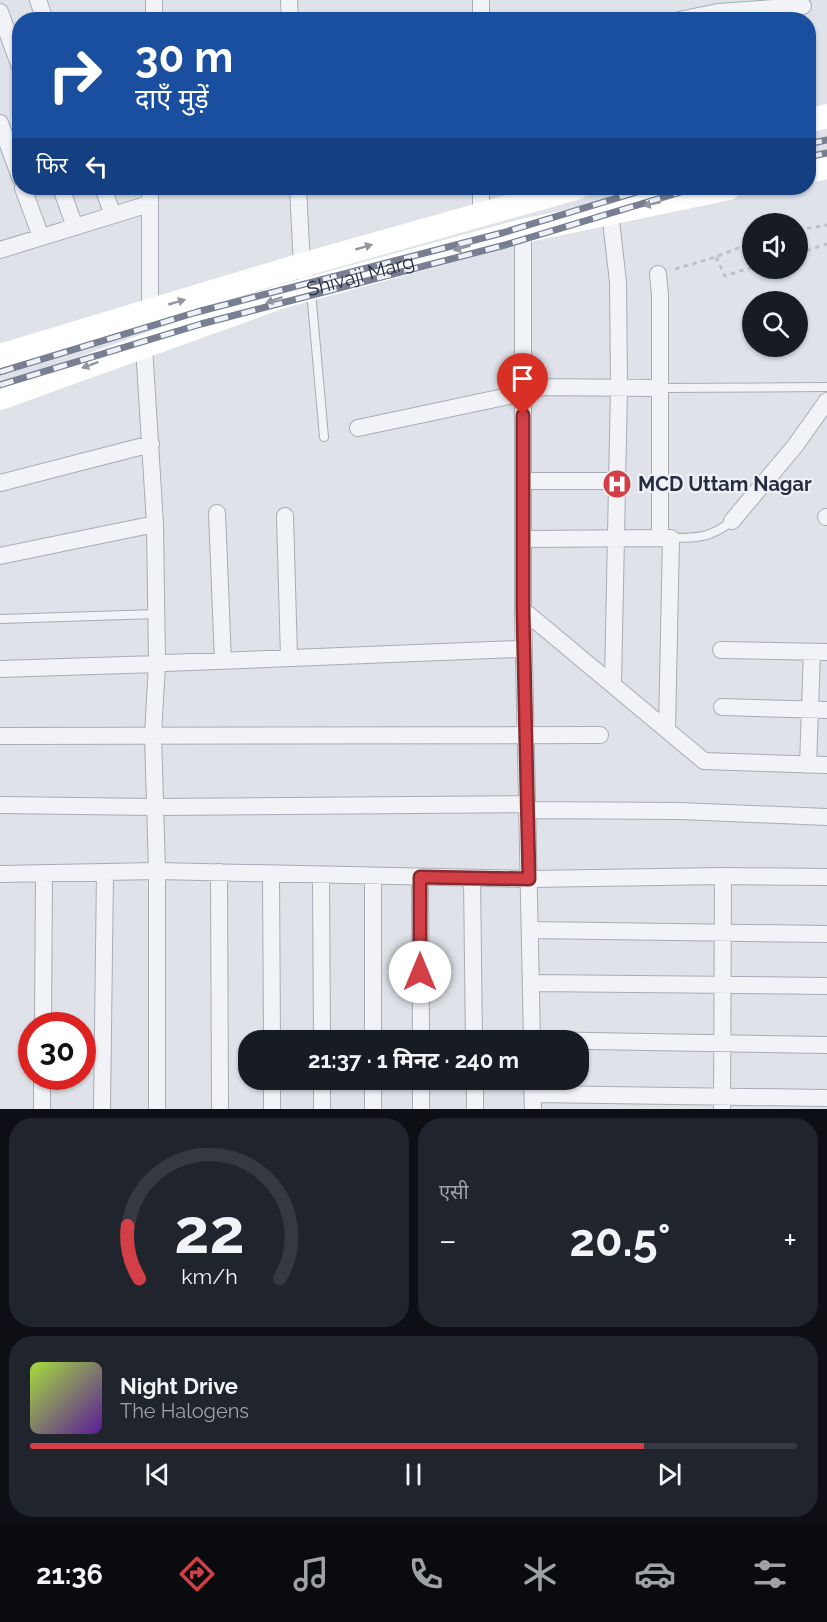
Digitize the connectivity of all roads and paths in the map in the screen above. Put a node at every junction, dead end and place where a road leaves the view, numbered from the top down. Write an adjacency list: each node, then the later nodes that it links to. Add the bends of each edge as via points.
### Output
1 (718, 6): 2 (street); 4 (street)
2 (803, 6)
3 (0, 12): 5 (street)
4 (701, 12)
5 (12, 45)
6 (0, 123): 7 (street)
7 (12, 155)
8 (26, 195): 23 (street)
9 (64, 195): 20 (street)
10 (106, 195): 17 (street)
11 (298, 195): 29 (street)
12 (481, 195): 18 (street)
13 (551, 195): 18 (main road, Shivaji Marg)
14 (694, 195): 16 (main road, Shivaji Marg, one-way to 16)
15 (150, 196): 17 (street); 33 (street)
16 (610, 212): 22 (main road, Shivaji Marg); 36 (street, via 618,282)
17 (113, 215): 20 (street)
18 (481, 215): 29 (main road, Shivaji Marg, one-way to 18)
19 (827, 225): 21 (path)
20 (75, 226): 23 (street)
21 (808, 228)
22 (523, 231): 32 (main road, Shivaji Marg, one-way to 32); 39 (street)
23 (41, 237): 25 (street)
24 (827, 244): 27 (path)
25 (1, 246)
26 (742, 246): 28 (path)
27 (808, 250)
28 (716, 256): 30 (path, via 725,276); 31 (path)
29 (302, 265): 32 (street); 33 (main road, Shivaji Marg, one-way to 29)
30 (742, 271)
31 (658, 274): 38 (street)
32 (310, 290): 34 (main road, Shivaji Marg, one-way to 34); 43 (lane)
33 (150, 310): 35 (main road, Shivaji Marg)
34 (144, 346): 40 (main road, Shivaji Marg, one-way to 40); 44 (street)
35 (0, 356)
36 (619, 387): 38 (street); 39 (street); 45 (street)
37 (827, 387): 38 (lane)
38 (660, 388): 53 (street)
39 (523, 390): 42 (street); 46 (street)
40 (0, 398)
41 (827, 401): 50 (street)
42 (358, 428)
43 (324, 437)
44 (151, 444): 47 (street); 51 (street)
45 (618, 481): 46 (street); 52 (street)
46 (523, 482): 54 (street)
47 (0, 483)
48 (217, 513): 63 (street)
49 (285, 516): 62 (street)
50 (732, 520): 53 (lane, via 707,536)
51 (155, 524): 55 (street); 57 (street)
52 (617, 538): 53 (street); 54 (street); 66 (street)
53 (666, 538): 69 (street)
54 (523, 539): 56 (street)
55 (0, 556)
56 (523, 610): 59 (street); 66 (street)
57 (156, 614): 58 (lane); 64 (street)
58 (0, 619)
59 (521, 649): 62 (street); 70 (street)
60 (721, 650): 61 (street)
61 (820, 652): 68 (street)
62 (290, 658): 63 (street)
63 (223, 661): 64 (street)
64 (161, 664): 65 (street); 71 (street)
65 (0, 669)
66 (614, 684): 69 (street)
67 (722, 707): 68 (street)
68 (819, 710): 74 (street)
69 (667, 730): 74 (street, via 704,762)
70 (526, 734): 71 (street); 72 (street); 78 (street)
71 (153, 735): 73 (street); 77 (street)
72 (600, 735)
73 (0, 736)
74 (808, 765): 75 (street)
75 (827, 765)
76 (0, 805): 77 (street)
77 (155, 807): 78 (street); 80 (street)
78 (527, 807): 79 (street); 92 (street)
79 (827, 818)
80 (157, 871): 81 (street); 82 (street); 120 (street)
81 (105, 872): 83 (street); 119 (street)
82 (219, 872): 85 (street); 121 (street)
83 (44, 873): 84 (street); 99 (street)
84 (0, 874)
85 (271, 874): 86 (street); 100 (street)
86 (321, 875): 87 (street); 101 (street)
87 (373, 876): 89 (street); 102 (street)
88 (723, 876): 90 (street); 92 (street); 94 (street)
89 (420, 877): 91 (street); 103 (street)
90 (827, 877)
91 (472, 878): 92 (street); 104 (street)
92 (529, 879): 93 (street)
93 (530, 930): 94 (street); 96 (street)
94 (722, 931): 95 (street); 97 (street)
95 (827, 934)
96 (531, 983): 97 (street); 105 (street)
97 (722, 986): 98 (street); 107 (street)
98 (827, 986)
99 (42, 1012)
100 (272, 1030)
101 (321, 1030)
102 (373, 1030)
103 (420, 1030)
104 (474, 1030)
105 (532, 1030)
106 (589, 1041): 107 (street)
107 (723, 1043): 108 (street); 117 (street)
108 (827, 1045)
109 (42, 1090): 118 (street)
110 (272, 1090): 122 (street)
111 (322, 1090): 123 (street)
112 (373, 1090): 124 (street)
113 (421, 1090): 125 (street)
114 (474, 1090): 126 (street)
115 (533, 1094): 117 (street)
116 (827, 1098): 117 (street)
117 (722, 1103)
118 (42, 1109)
119 (102, 1109)
120 (157, 1109)
121 (220, 1109)
122 (272, 1109)
123 (322, 1109)
124 (373, 1109)
125 (421, 1109)
126 (475, 1109)

